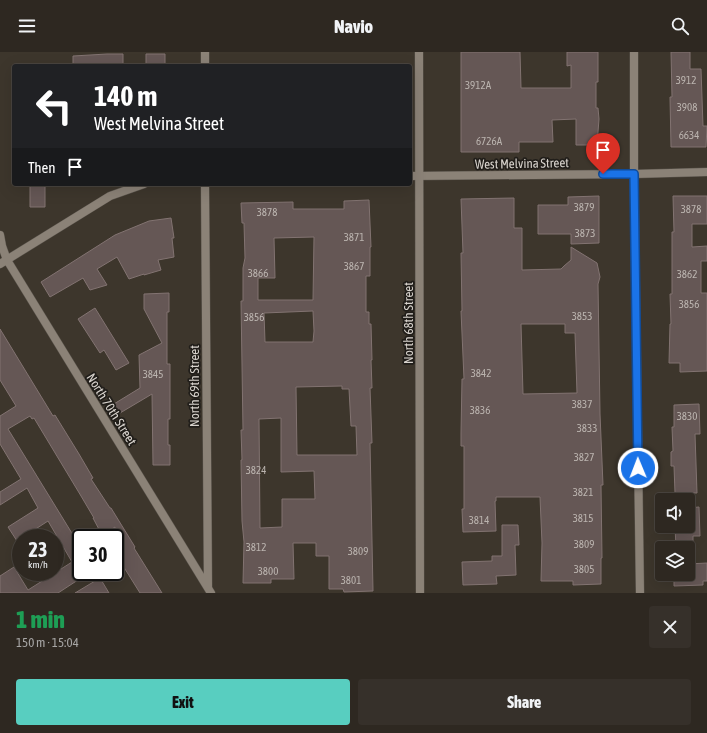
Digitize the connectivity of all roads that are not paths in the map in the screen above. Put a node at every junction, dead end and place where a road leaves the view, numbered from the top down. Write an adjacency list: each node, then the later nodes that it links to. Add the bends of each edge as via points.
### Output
1 (205, 52): 4 (street)
2 (419, 52): 8 (street, North 68th Street)
3 (634, 52): 6 (street)
4 (205, 64)
5 (707, 172): 6 (street, West Melvina Street)
6 (634, 174): 8 (street, West Melvina Street); 15 (street)
7 (412, 176): 8 (street, West Melvina Street)
8 (419, 176): 14 (street, North 68th Street)
9 (138, 186): 12 (street, via 110,196)
10 (205, 186): 13 (street, North 69th Street)
11 (0, 234): 12 (street, North 70th Street)
12 (3, 262): 13 (street, North 70th Street)
13 (209, 590)
14 (420, 593)
15 (640, 593)

